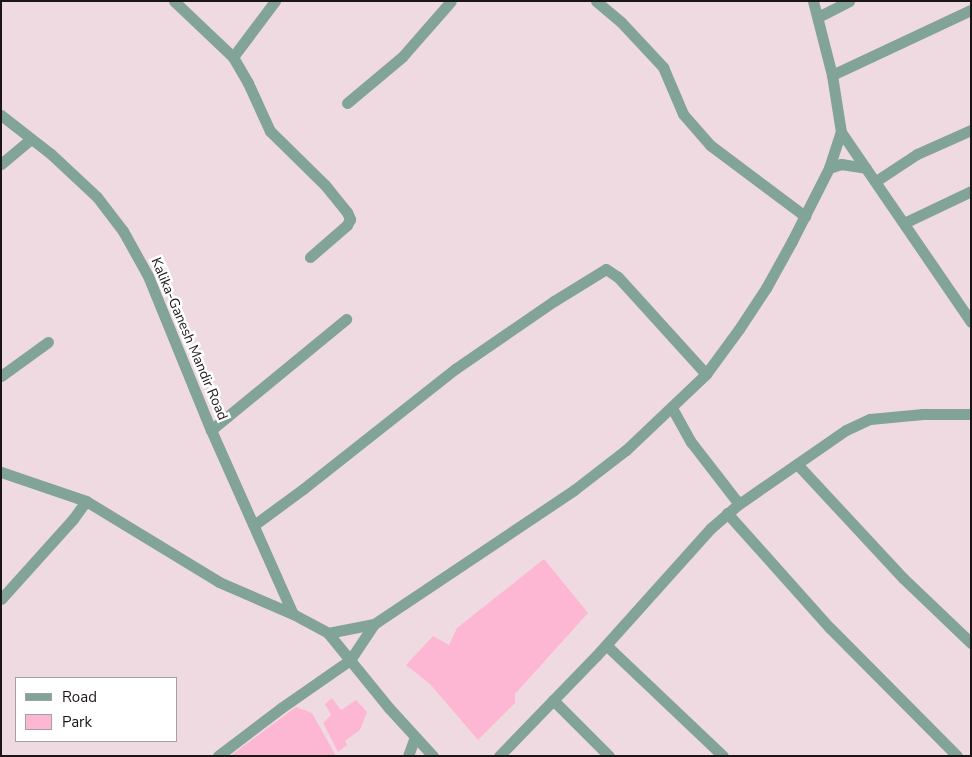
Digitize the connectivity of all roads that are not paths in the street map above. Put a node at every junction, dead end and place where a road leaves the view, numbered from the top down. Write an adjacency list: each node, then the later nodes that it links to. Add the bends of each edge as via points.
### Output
1 (174, 1): 9 (street)
2 (275, 1): 9 (street)
3 (450, 1): 11 (street, via 402,57)
4 (596, 1): 21 (street, via 621,22 663,67 683,114 710,145)
5 (814, 1): 8 (street)
6 (849, 1): 8 (street)
7 (971, 10): 10 (street)
8 (818, 17): 10 (street)
9 (233, 58): 23 (street, via 270,131 325,185 350,219 348,225)
10 (832, 75): 14 (street)
11 (347, 103)
12 (1, 115): 15 (street, Kalika-Ganesh Mandir Road)
13 (971, 130): 19 (street, via 917,154)
14 (841, 132): 17 (street); 18 (street)
15 (31, 138): 16 (street); 31 (street, Kalika-Ganesh Mandir Road, via 97,197 123,231 148,276)
16 (1, 164)
17 (829, 168): 18 (street, via 841,164); 21 (street)
18 (866, 168): 19 (street)
19 (876, 181): 22 (street)
20 (971, 191): 22 (street)
21 (805, 216): 27 (street, via 766,288)
22 (904, 223): 25 (street)
23 (310, 257)
24 (346, 319): 31 (street)
25 (971, 322)
26 (48, 342): 28 (street)
27 (706, 374): 29 (street); 37 (street, via 618,277 606,269 455,369)
28 (1, 376)
29 (672, 408): 35 (street, via 691,442); 40 (street, via 626,450 574,490)
30 (971, 414): 32 (street, via 870,419 846,430)
31 (211, 430): 37 (street, Kalika-Ganesh Mandir Road)
32 (797, 464): 35 (street); 42 (street, via 903,578)
33 (1, 472): 34 (street)
34 (86, 501): 38 (street); 39 (street, via 219,582)
35 (739, 504): 36 (street)
36 (727, 513): 43 (street); 53 (street, via 830,628)
37 (254, 525): 39 (street, Kalika-Ganesh Mandir Road)
38 (1, 599)
39 (293, 614): 41 (street)
40 (374, 624): 41 (street); 44 (street)
41 (328, 633): 44 (street)
42 (971, 643)
43 (606, 646): 45 (street); 52 (street)
44 (350, 660): 46 (street); 47 (street)
45 (553, 700): 50 (street); 51 (street)
46 (415, 737): 48 (street); 49 (street)
47 (218, 756)
48 (408, 756)
49 (433, 756)
50 (499, 756)
51 (609, 756)
52 (723, 756)
53 (957, 756)

